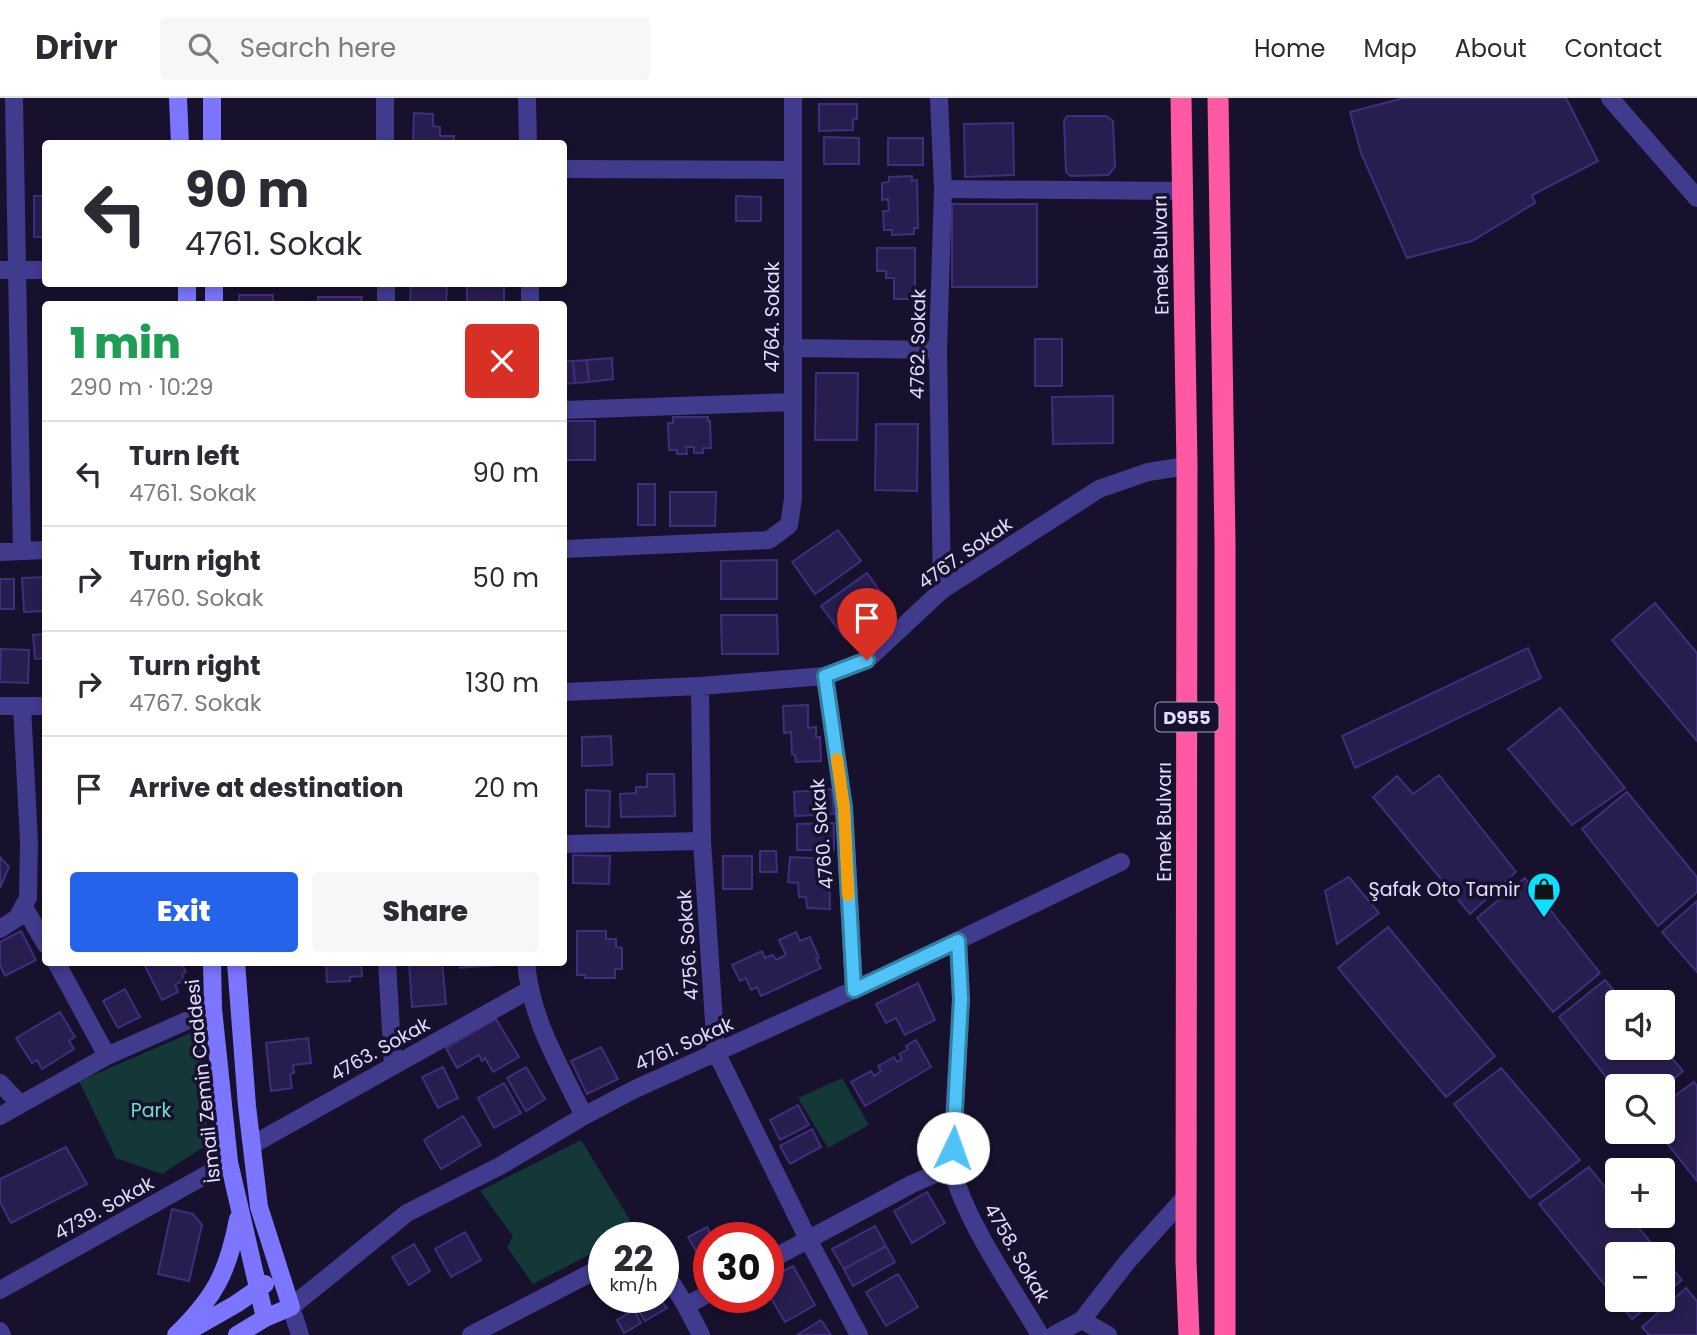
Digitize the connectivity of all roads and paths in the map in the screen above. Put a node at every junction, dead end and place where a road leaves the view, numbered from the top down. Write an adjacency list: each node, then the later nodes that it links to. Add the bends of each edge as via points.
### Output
1 (14, 98): 20 (street)
2 (178, 98): 11 (main road)
3 (212, 98): 12 (main road)
4 (384, 98): 13 (street)
5 (527, 98): 14 (street)
6 (793, 98): 16 (street, 4764. Sokak)
7 (939, 98): 17 (street, 4762. Sokak)
8 (1181, 98): 18 (highway, Emek Bulvarı / D955)
9 (1218, 98): 87 (highway, D955, via 1225,542)
10 (1610, 98): 19 (street)
11 (180, 140)
12 (212, 140)
13 (385, 140)
14 (528, 140)
15 (567, 169): 16 (street)
16 (793, 170): 22 (street, 4764. Sokak)
17 (943, 189): 18 (street); 23 (street, 4762. Sokak)
18 (1182, 191): 26 (highway, Emek Bulvarı / D955)
19 (1697, 198)
20 (8, 270): 21 (street); 29 (street)
21 (42, 270)
22 (792, 348): 23 (street); 24 (street, 4764. Sokak)
23 (937, 350): 31 (street, 4762. Sokak)
24 (793, 402): 25 (street); 27 (street, 4764. Sokak, via 793,499 789,525 781,533 769,540)
25 (567, 410)
26 (1187, 466): 31 (street, 4767. Sokak, via 1148,472 1099,489); 63 (highway, Emek Bulvarı / D955)
27 (567, 549)
28 (42, 550): 29 (street)
29 (22, 551): 30 (street)
30 (0, 552)
31 (942, 590): 32 (street, 4767. Sokak, via 867,660)
32 (825, 676): 33 (street, 4767. Sokak); 51 (street, 4760. Sokak, via 844,808)
33 (700, 686): 34 (street, 4767. Sokak); 38 (street, 4756. Sokak)
34 (567, 692)
35 (0, 706): 36 (street)
36 (22, 706): 37 (street); 41 (street, via 29,842)
37 (42, 706)
38 (702, 841): 39 (street); 53 (street, 4756. Sokak)
39 (567, 844)
40 (1121, 862): 44 (street, 4761. Sokak)
41 (24, 908): 42 (street); 43 (street)
42 (0, 929)
43 (42, 938)
44 (958, 941): 51 (street, 4761. Sokak); 62 (street, 4758. Sokak, via 961,999)
45 (57, 966): 54 (street)
46 (212, 966): 52 (main road, İsmail Zemin Caddesi)
47 (236, 966): 60 (main road)
48 (387, 966): 55 (street)
49 (526, 966): 50 (street)
50 (529, 990): 55 (street, 4763. Sokak); 59 (street, via 537,1020)
51 (854, 990): 53 (street, 4761. Sokak)
52 (213, 1009): 54 (street); 61 (main road, İsmail Zemin Caddesi)
53 (716, 1052): 59 (street, 4761. Sokak); 65 (street, 4756. Sokak)
54 (107, 1056): 57 (street)
55 (393, 1065): 60 (street, 4763. Sokak)
56 (0, 1083): 57 (street)
57 (20, 1104): 58 (street)
58 (0, 1116)
59 (584, 1116): 74 (street, 4761. Sokak, via 407,1213)
60 (252, 1145): 68 (main road, via 259,1207)
61 (229, 1162): 64 (main road, İsmail Zemin Caddesi); 70 (street, 4739. Sokak)
62 (951, 1167): 65 (street); 83 (street, 4758. Sokak, via 971,1217)
63 (1187, 1195): 76 (street); 86 (highway, Emek Bulvarı / D955)
64 (239, 1208): 69 (main road, İsmail Zemin Caddesi); 77 (main road, via 232,1250 220,1279 208,1301)
65 (808, 1239): 66 (street); 82 (street, 4756. Sokak)
66 (784, 1252)
67 (588, 1274): 80 (street)
68 (280, 1277): 69 (main road); 74 (main road)
69 (257, 1288): 75 (main road, İsmail Zemin Caddesi); 77 (main road)
70 (0, 1290)
71 (679, 1295): 73 (street)
72 (693, 1302): 73 (street)
73 (686, 1306): 81 (street)
74 (291, 1307): 75 (main road); 79 (street)
75 (265, 1318): 78 (main road)
76 (1082, 1320): 84 (street); 85 (street)
77 (178, 1335)
78 (237, 1335)
79 (300, 1335)
80 (471, 1335)
81 (701, 1335)
82 (859, 1335)
83 (1040, 1335)
84 (1054, 1335)
85 (1108, 1335)
86 (1189, 1335)
87 (1225, 1335)

